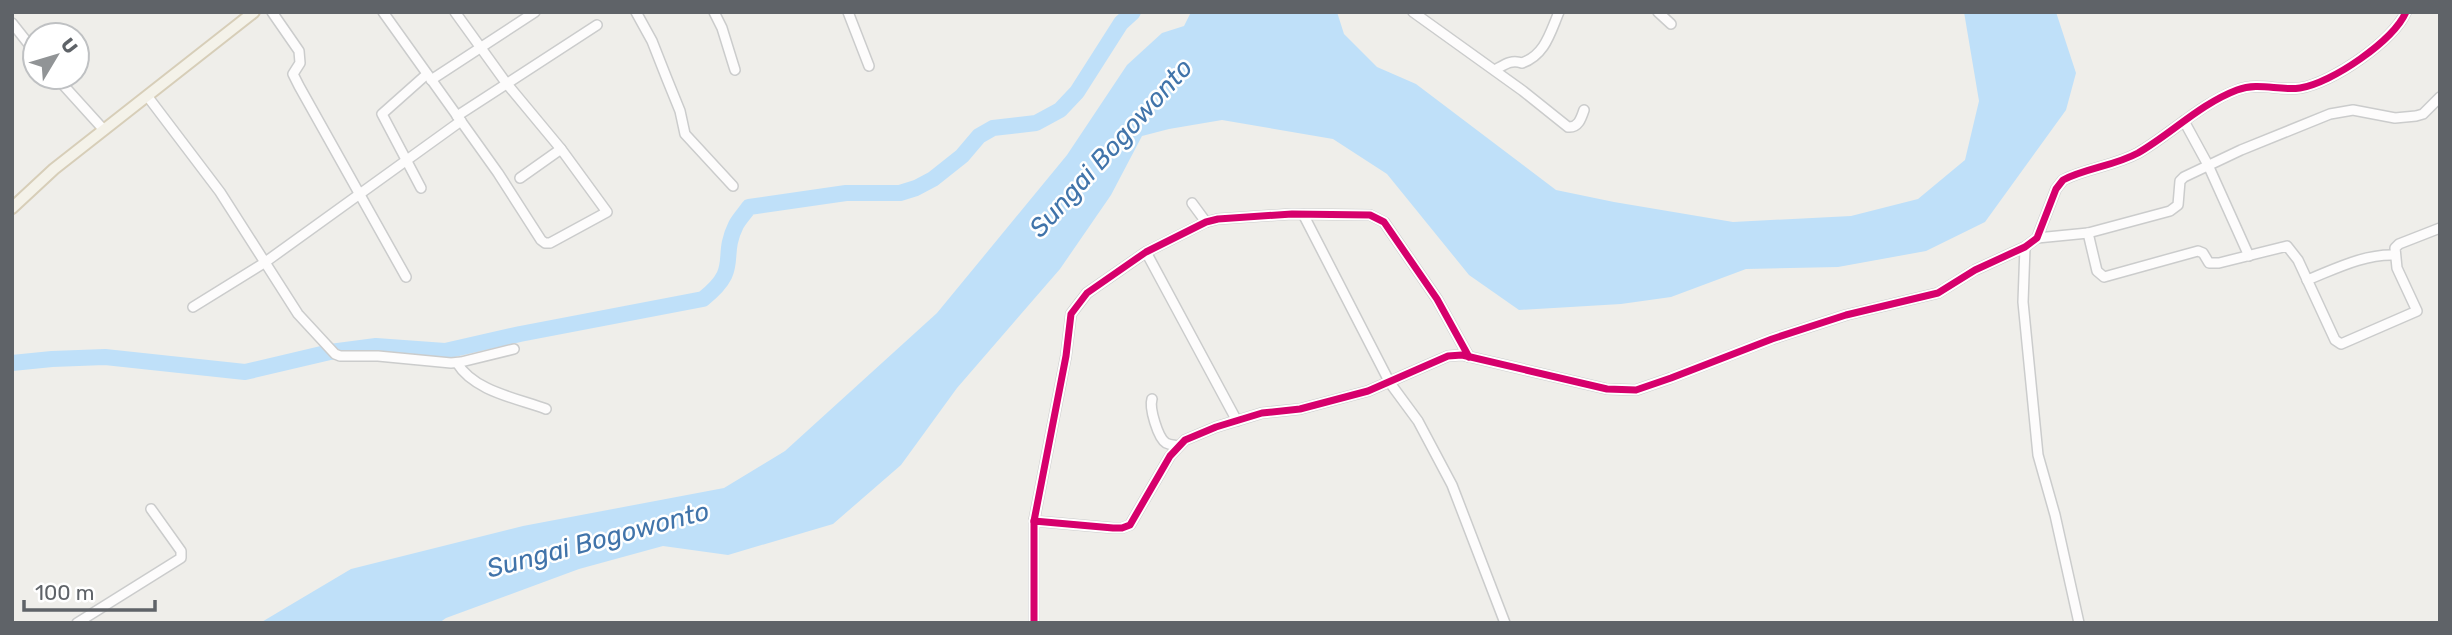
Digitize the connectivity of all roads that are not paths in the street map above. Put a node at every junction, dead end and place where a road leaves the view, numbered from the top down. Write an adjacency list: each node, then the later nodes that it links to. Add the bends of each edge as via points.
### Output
1 (254, 12): 24 (main road)
2 (272, 12): 36 (street, via 299,51 300,63 293,74)
3 (383, 12): 21 (street)
4 (456, 12): 17 (street)
5 (536, 12): 17 (street)
6 (636, 12): 34 (street, via 680,111 685,134)
7 (714, 12): 19 (street)
8 (848, 12): 18 (street)
9 (1413, 12): 14 (street)
10 (1435, 12): 14 (street)
11 (1559, 12): 20 (street, via 1535,58 1509,62)
12 (1658, 12): 15 (street)
13 (2406, 12): 28 (street, via 2401,24 2379,44 2316,83 2301,88 2250,86)
14 (1425, 21): 20 (street)
15 (1671, 24)
16 (597, 25): 22 (street)
17 (481, 47): 21 (street); 22 (street)
18 (869, 66)
19 (735, 70)
20 (1495, 70): 26 (street, via 1568,127 1581,120)
21 (429, 77): 27 (street); 31 (street, via 382,114)
22 (507, 84): 27 (street); 30 (street)
23 (69, 91): 29 (street)
24 (148, 97): 29 (main road); 48 (street, via 220,192)
25 (2440, 97): 32 (street, via 2423,114 2406,118 2353,110 2330,114)
26 (1584, 110)
27 (459, 119): 30 (street, via 545,243 607,212); 31 (street)
28 (2184, 121): 32 (street); 43 (street, via 2135,154 2063,180)
29 (104, 130): 38 (main road)
30 (561, 149): 33 (street)
31 (406, 160): 35 (street); 36 (street)
32 (2208, 166): 42 (street, via 2182,179 2175,209); 47 (street)
33 (520, 178)
34 (733, 186)
35 (421, 188)
36 (360, 193): 48 (street); 49 (street)
37 (1192, 203): 40 (street)
38 (12, 208)
39 (1303, 214): 40 (street); 53 (street, via 1370,215 1384,222 1437,299); 55 (street)
40 (1206, 222): 45 (street)
41 (2440, 228): 46 (street, via 2399,244)
42 (2088, 233): 43 (street); 47 (street, via 2097,271 2104,277 2198,251 2211,263)
43 (2037, 237): 44 (street)
44 (2025, 247): 53 (street, via 1938,293 1834,319 1636,390 1607,389); 65 (street, via 2023,302 2038,455)
45 (1146, 252): 58 (street); 61 (street, via 1087,293 1071,314)
46 (2394, 255): 50 (street, via 2349,263); 50 (street, via 2417,310 2346,343 2334,340)
47 (2249, 256): 50 (street, via 2287,246)
48 (264, 263): 51 (street); 54 (street, via 298,314 335,354)
49 (407, 277)
50 (2308, 279)
51 (193, 307)
52 (514, 349): 54 (street)
53 (1469, 357): 55 (street, via 1448,356)
54 (457, 363): 57 (street, via 477,382)
55 (1391, 383): 58 (street, via 1337,401); 64 (street, via 1418,421 1452,485)
56 (1152, 399): 59 (street, via 1161,438)
57 (546, 409)
58 (1237, 421): 59 (street, via 1197,434)
59 (1178, 446): 61 (street, via 1129,525 1113,528)
60 (151, 509): 62 (street, via 181,551 181,558)
61 (1034, 521): 63 (street)
62 (77, 623)
63 (1034, 623)
64 (1505, 623)
65 (2079, 623)

